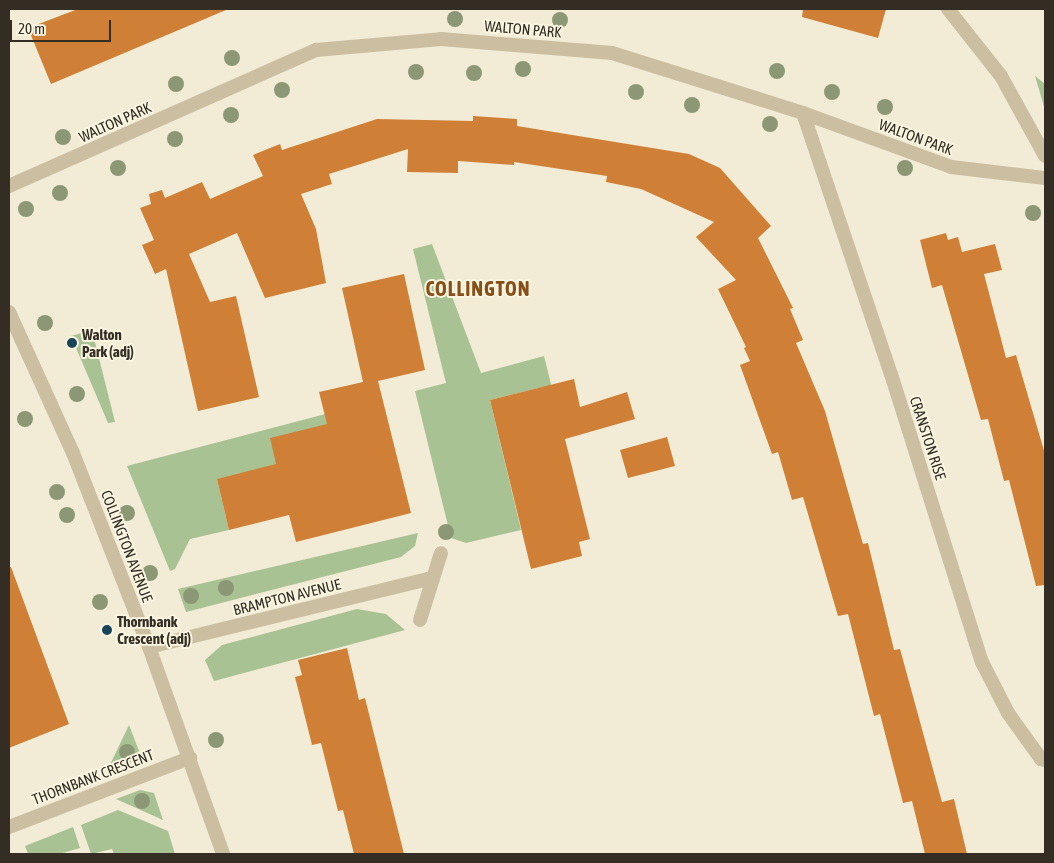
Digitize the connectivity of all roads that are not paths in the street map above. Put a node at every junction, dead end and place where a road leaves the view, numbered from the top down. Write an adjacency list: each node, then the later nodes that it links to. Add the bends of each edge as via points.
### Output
1 (948, 9): 3 (street, via 1001,76)
2 (803, 113): 4 (street, WALTON PARK, via 951,167); 5 (street, WALTON PARK, via 612,53 421,40 316,50); 12 (street, CRANSTON RISE, via 891,374 982,662 1008,713 1041,759)
3 (1045, 156)
4 (1045, 178)
5 (9, 186)
6 (9, 312): 10 (street, COLLINGTON AVENUE, via 61,422)
7 (441, 553): 8 (street)
8 (433, 578): 9 (street); 10 (street, BRAMPTON AVENUE)
9 (420, 620)
10 (149, 647): 11 (street, COLLINGTON AVENUE)
11 (190, 758): 13 (street, THORNBANK CRESCENT); 14 (street, COLLINGTON AVENUE)
12 (1045, 760)
13 (9, 827)
14 (223, 854)

